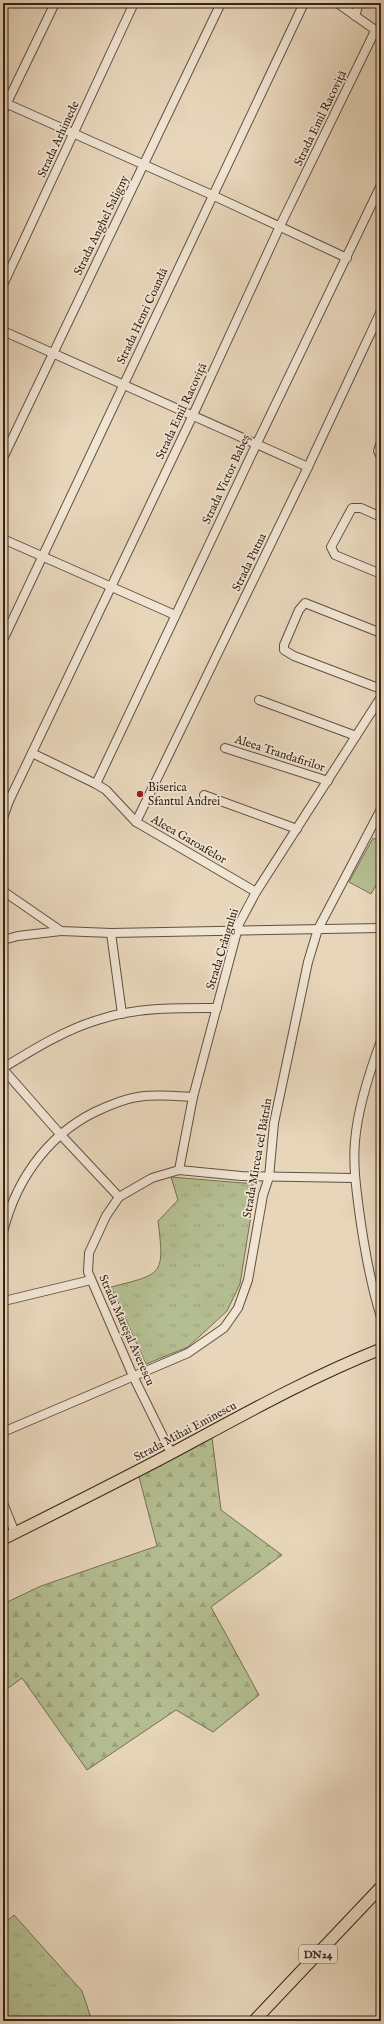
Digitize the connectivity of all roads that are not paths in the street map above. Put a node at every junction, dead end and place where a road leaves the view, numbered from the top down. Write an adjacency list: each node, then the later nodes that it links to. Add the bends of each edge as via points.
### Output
1 (55, 3): 9 (street)
2 (134, 3): 10 (street, Strada Arhimede)
3 (221, 3): 11 (street, Strada Anghel Saligny)
4 (304, 3): 13 (street, Strada Henri Coandă)
5 (337, 3): 7 (street)
6 (359, 3): 7 (street)
7 (355, 16): 8 (street)
8 (378, 33): 14 (street, Strada Emil Racoviță)
9 (4, 106): 10 (street)
10 (73, 135): 11 (street); 16 (street, Strada Arhimede)
11 (143, 165): 13 (street); 19 (street, Strada Anghel Saligny)
12 (381, 185): 15 (street, Strada Victor Babeș)
13 (212, 195): 14 (street); 20 (street, Strada Henri Coandă)
14 (280, 226): 15 (street); 21 (street, Strada Emil Racoviță)
15 (347, 258): 23 (street, Strada Victor Babeș)
16 (3, 284)
17 (381, 311): 26 (street, Strada Putna)
18 (3, 331): 19 (street)
19 (54, 353): 20 (street); 25 (street, Strada Anghel Saligny)
20 (124, 384): 21 (street); 29 (street, Strada Henri Coandă)
21 (193, 415): 23 (street); 31 (street, Strada Emil Racoviță)
22 (381, 442): 24 (street, via 378,451)
23 (256, 443): 26 (street); 32 (street, Strada Victor Babeș)
24 (381, 457)
25 (3, 458)
26 (308, 467): 47 (street, Strada Putna)
27 (381, 517): 30 (street, via 361,508 352,508 331,547 335,555)
28 (3, 539): 29 (street)
29 (42, 556): 31 (street); 34 (street, Strada Henri Coandă)
30 (380, 572)
31 (111, 586): 32 (street); 40 (street, Strada Emil Racoviță)
32 (175, 615): 42 (street, Strada Victor Babeș)
33 (381, 633): 35 (street, via 305,603 299,610 284,645 284,650 294,656)
34 (3, 640)
35 (381, 689)
36 (381, 697): 38 (street, Strada Crângului)
37 (259, 700): 38 (street)
38 (356, 736): 41 (street, Strada Crângului)
39 (225, 748): 41 (street, Aleea Trandafirilor)
40 (32, 753): 42 (street, Aleea Garoafelor); 44 (street, Strada Emil Racoviță)
41 (328, 782): 48 (street, Strada Crângului)
42 (96, 784): 47 (street, Aleea Garoafelor, via 106,790)
43 (204, 795): 48 (street)
44 (6, 800): 46 (street, Strada Emil Racoviță)
45 (381, 809): 52 (street, Strada Mircea cel Bătrân)
46 (3, 818)
47 (136, 822): 50 (street, Aleea Garoafelor)
48 (297, 829): 50 (street, Strada Crângului)
49 (3, 891): 53 (street)
50 (256, 892): 54 (street, Strada Crângului)
51 (381, 928): 52 (street)
52 (318, 929): 54 (street); 64 (street, Strada Mircea cel Bătrân, via 305,977 274,1123)
53 (61, 930): 55 (street); 56 (street)
54 (238, 930): 55 (street); 57 (street, Strada Crângului)
55 (111, 933): 58 (street)
56 (3, 940)
57 (216, 1008): 58 (street, via 169,1008); 61 (street, Strada Crângului)
58 (122, 1014): 60 (street, via 101,1018 70,1031)
59 (381, 1041): 65 (street, via 357,1127)
60 (3, 1068): 62 (street)
61 (193, 1097): 62 (street, via 137,1097 98,1110); 63 (street, Strada Crângului)
62 (60, 1134): 66 (street); 67 (street, via 41,1154 17,1191)
63 (179, 1170): 64 (street, Strada Mareșal Averescu); 66 (street, Strada Mareșal Averescu, via 152,1178)
64 (268, 1177): 65 (street, Strada Mareșal Averescu); 72 (street, Strada Mircea cel Bătrân, via 247,1288 238,1308 224,1328 207,1341 188,1353)
65 (354, 1178): 70 (street, via 364,1250)
66 (119, 1197): 68 (street, Strada Mareșal Averescu, via 106,1216 89,1253 87,1262)
67 (3, 1232)
68 (91, 1280): 69 (street); 72 (street, Strada Mareșal Averescu)
69 (3, 1299)
70 (381, 1317)
71 (381, 1349): 74 (main road, Strada Mihai Eminescu, via 328,1371)
72 (133, 1376): 73 (street, Strada Mircea cel Bătrân); 74 (street, Strada Mareșal Averescu)
73 (3, 1432)
74 (171, 1453): 76 (main road, Strada Mihai Eminescu)
75 (3, 1504): 76 (street)
76 (15, 1533): 77 (main road, Strada Mihai Eminescu)
77 (3, 1539)
78 (381, 1887): 79 (main road, DN24)
79 (254, 2021)

